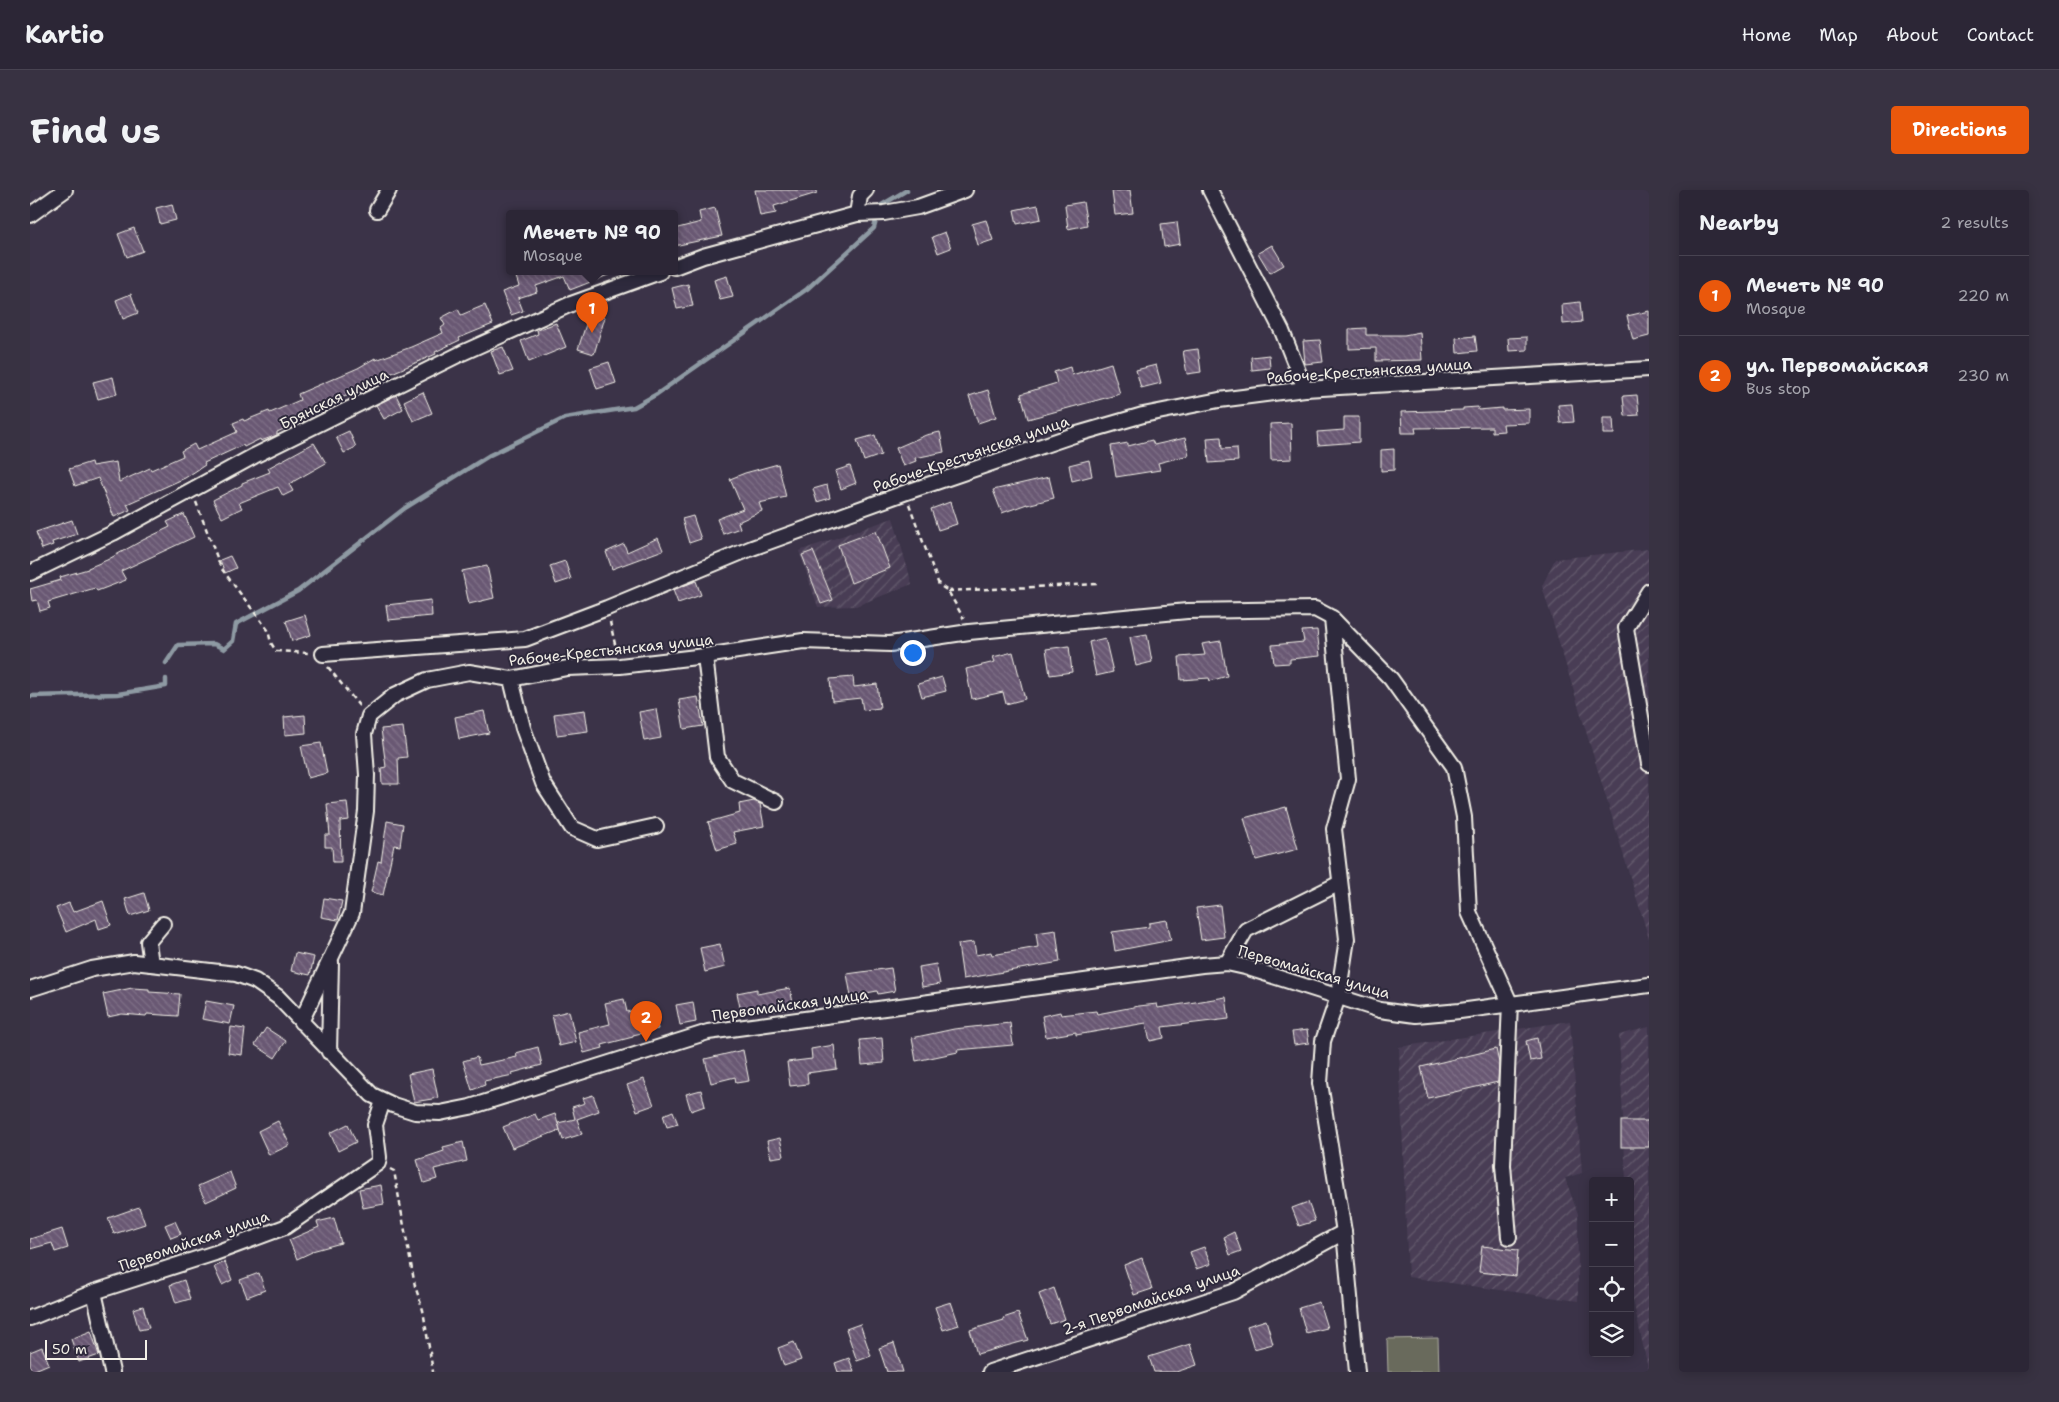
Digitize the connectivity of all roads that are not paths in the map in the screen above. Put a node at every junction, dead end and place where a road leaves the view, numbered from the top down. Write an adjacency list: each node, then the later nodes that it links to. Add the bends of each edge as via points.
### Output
1 (65, 190): 8 (street)
2 (389, 190): 6 (street)
3 (866, 190): 7 (street, via 860,196)
4 (965, 190): 7 (street, via 918,207)
5 (1210, 190): 12 (street, via 1282,331)
6 (377, 210)
7 (857, 214): 9 (street)
8 (30, 215)
9 (678, 265)
10 (652, 275): 13 (street, Брянская улица, via 570,304 462,353 254,456 113,533)
11 (1649, 369): 12 (street, Рабоче-Крестьянская улица)
12 (1305, 389): 16 (street, Рабоче-Крестьянская улица, via 1220,400 1143,415 1074,435 752,548 525,639)
13 (30, 573)
14 (1649, 591): 19 (street, via 1626,628)
15 (1332, 618): 17 (street, Рабоче-Крестьянская улица, via 1315,609 1187,611 969,632 890,644 803,641); 22 (street, via 1348,779 1334,829); 30 (street, via 1391,679 1454,767 1464,817 1469,912)
16 (323, 654)
17 (704, 656): 18 (street, Рабоче-Крестьянская улица, via 620,666 567,668); 20 (street, via 717,757 732,782)
18 (511, 679): 21 (street, via 523,728 543,783 572,828 598,839); 24 (street, Рабоче-Крестьянская улица, via 469,672 427,680 396,695 368,716 364,734 368,775 366,811 352,913)
19 (1649, 764)
20 (776, 802)
21 (656, 826)
22 (1340, 883): 25 (street, via 1246,930); 29 (street, via 1347,939)
23 (163, 924): 26 (street, via 148,942)
24 (331, 957): 31 (street); 32 (street)
25 (1227, 963): 29 (street, Первомайская улица); 33 (street, Первомайская улица, via 708,1032 470,1107 440,1113 415,1112)
26 (151, 964): 28 (street, Первомайская улица, via 111,964); 31 (street, Первомайская улица, via 236,974 255,981 278,997)
27 (1649, 985): 30 (street, Первомайская улица)
28 (30, 989)
29 (1338, 997): 30 (street, Первомайская улица, via 1380,1010 1416,1015); 34 (street, via 1323,1041 1320,1083)
30 (1510, 1003): 35 (street, via 1503,1165)
31 (301, 1022): 32 (street, Первомайская улица)
32 (329, 1052): 33 (street, Первомайская улица, via 372,1095)
33 (383, 1101): 36 (street, Первомайская улица, via 376,1125 378,1163 285,1227)
34 (1344, 1232): 39 (street, 2-я Первомайская улица, via 1233,1292); 40 (street)
35 (1509, 1237)
36 (94, 1292): 37 (street, Первомайская улица); 38 (street)
37 (30, 1318)
38 (112, 1372)
39 (990, 1372)
40 (1357, 1372)

